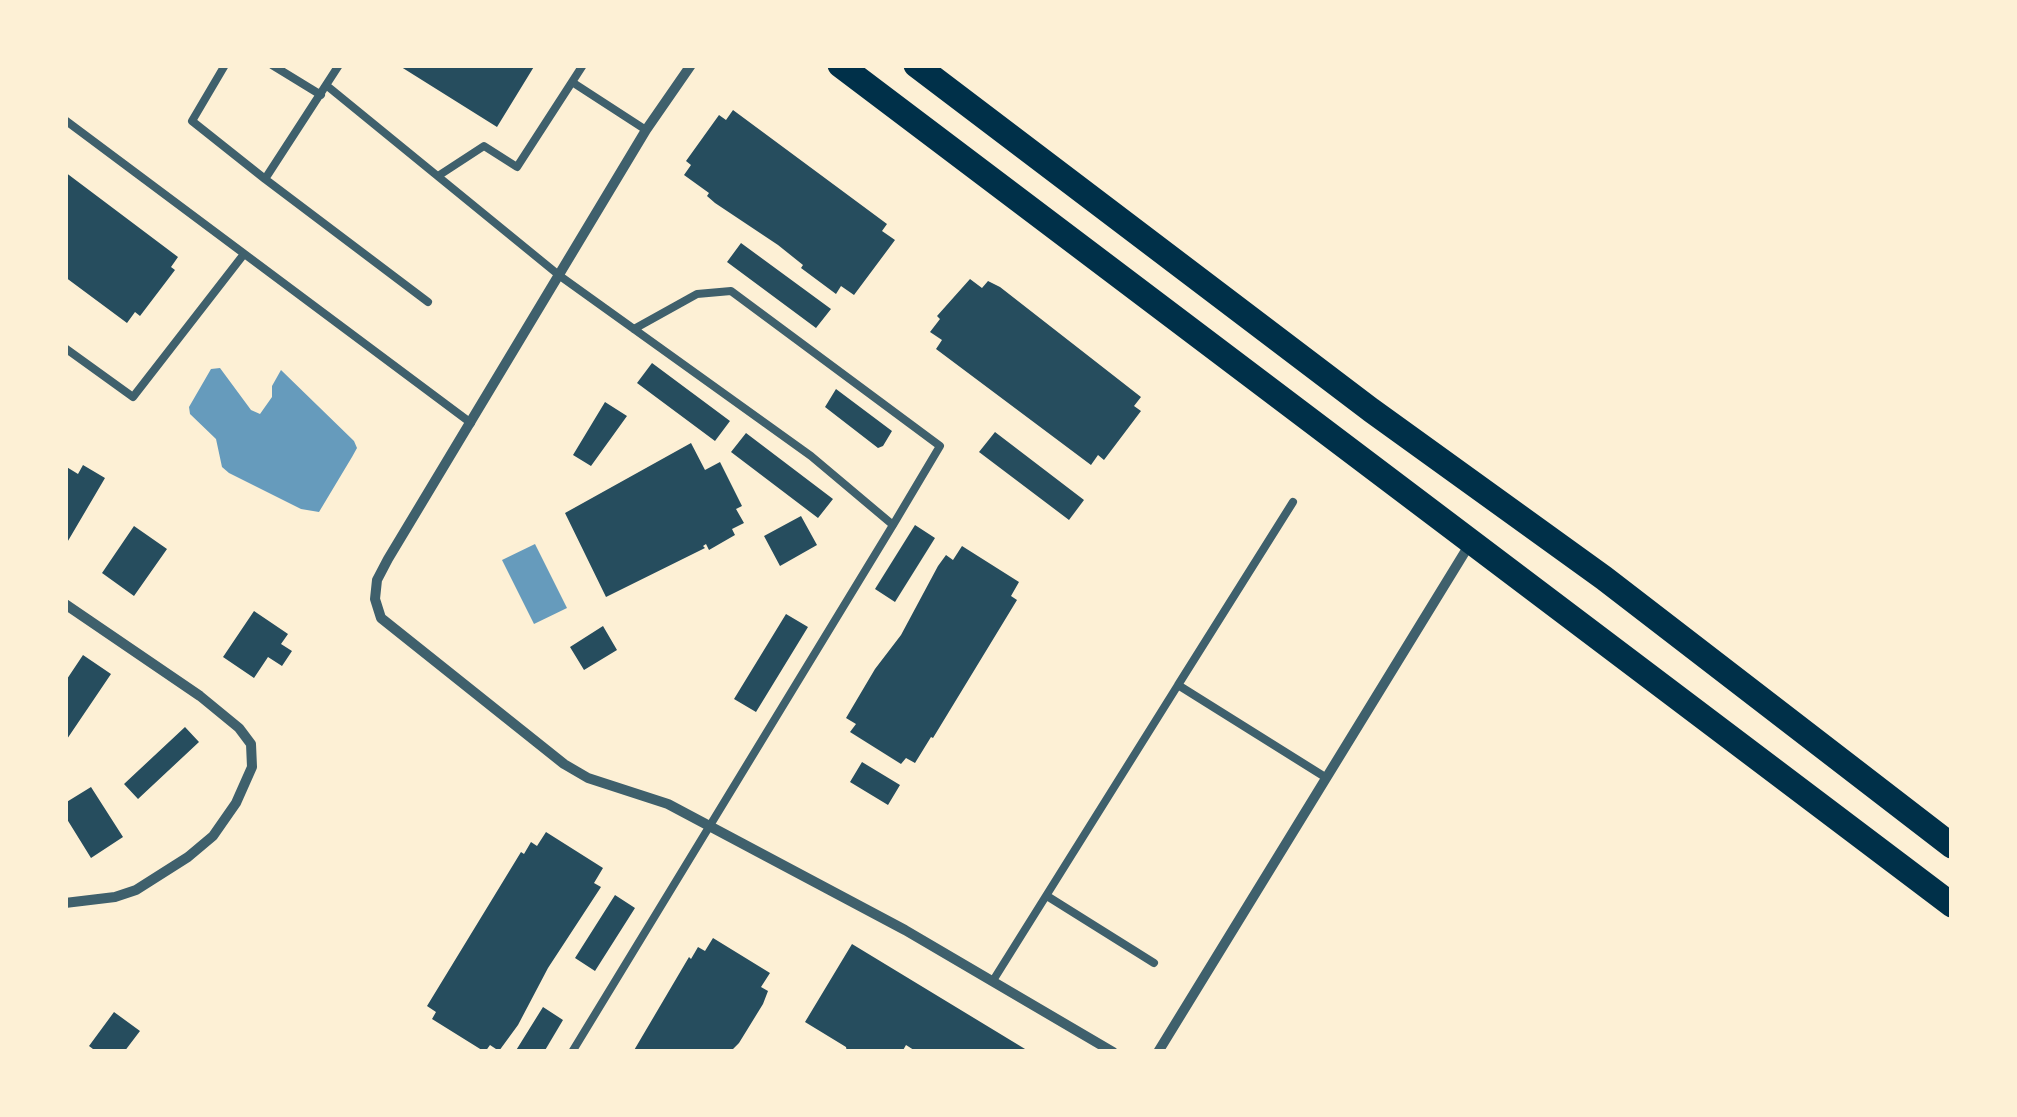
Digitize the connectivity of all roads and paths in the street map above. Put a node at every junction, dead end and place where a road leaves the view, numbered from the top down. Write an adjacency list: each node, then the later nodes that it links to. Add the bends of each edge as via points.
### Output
1 (225, 65): 14 (lane, via 192,120)
2 (272, 65): 10 (lane)
3 (339, 65): 9 (lane)
4 (583, 65): 8 (lane)
5 (691, 65): 12 (street)
6 (840, 65): 23 (main road)
7 (916, 65): 28 (main road)
8 (572, 82): 12 (lane); 13 (lane, via 517,167 484,146)
9 (326, 85): 10 (lane); 13 (lane)
10 (320, 94): 14 (lane)
11 (65, 120): 15 (lane)
12 (646, 130): 16 (street)
13 (438, 176): 16 (lane)
14 (265, 179): 17 (lane)
15 (244, 254): 19 (lane, via 133,397); 20 (lane)
16 (560, 276): 18 (lane); 20 (street)
17 (428, 302)
18 (634, 329): 22 (lane, via 810,456); 22 (lane, via 697,294 730,292 940,446)
19 (65, 348)
20 (471, 422): 27 (street, via 377,580 381,618 555,759 588,778 668,804)
21 (1292, 502): 25 (lane)
22 (892, 525): 27 (lane)
23 (1472, 541): 26 (street); 31 (main road)
24 (65, 604): 30 (street, via 239,728 251,744 252,767 236,804 188,857 136,890)
25 (1178, 685): 26 (lane); 29 (lane)
26 (1325, 778): 36 (street)
27 (709, 828): 33 (street); 34 (lane)
28 (1952, 846)
29 (1047, 896): 32 (lane); 33 (lane)
30 (65, 904)
31 (1952, 905)
32 (1154, 962)
33 (994, 979): 35 (street)
34 (572, 1052)
35 (1112, 1052)
36 (1158, 1052)

